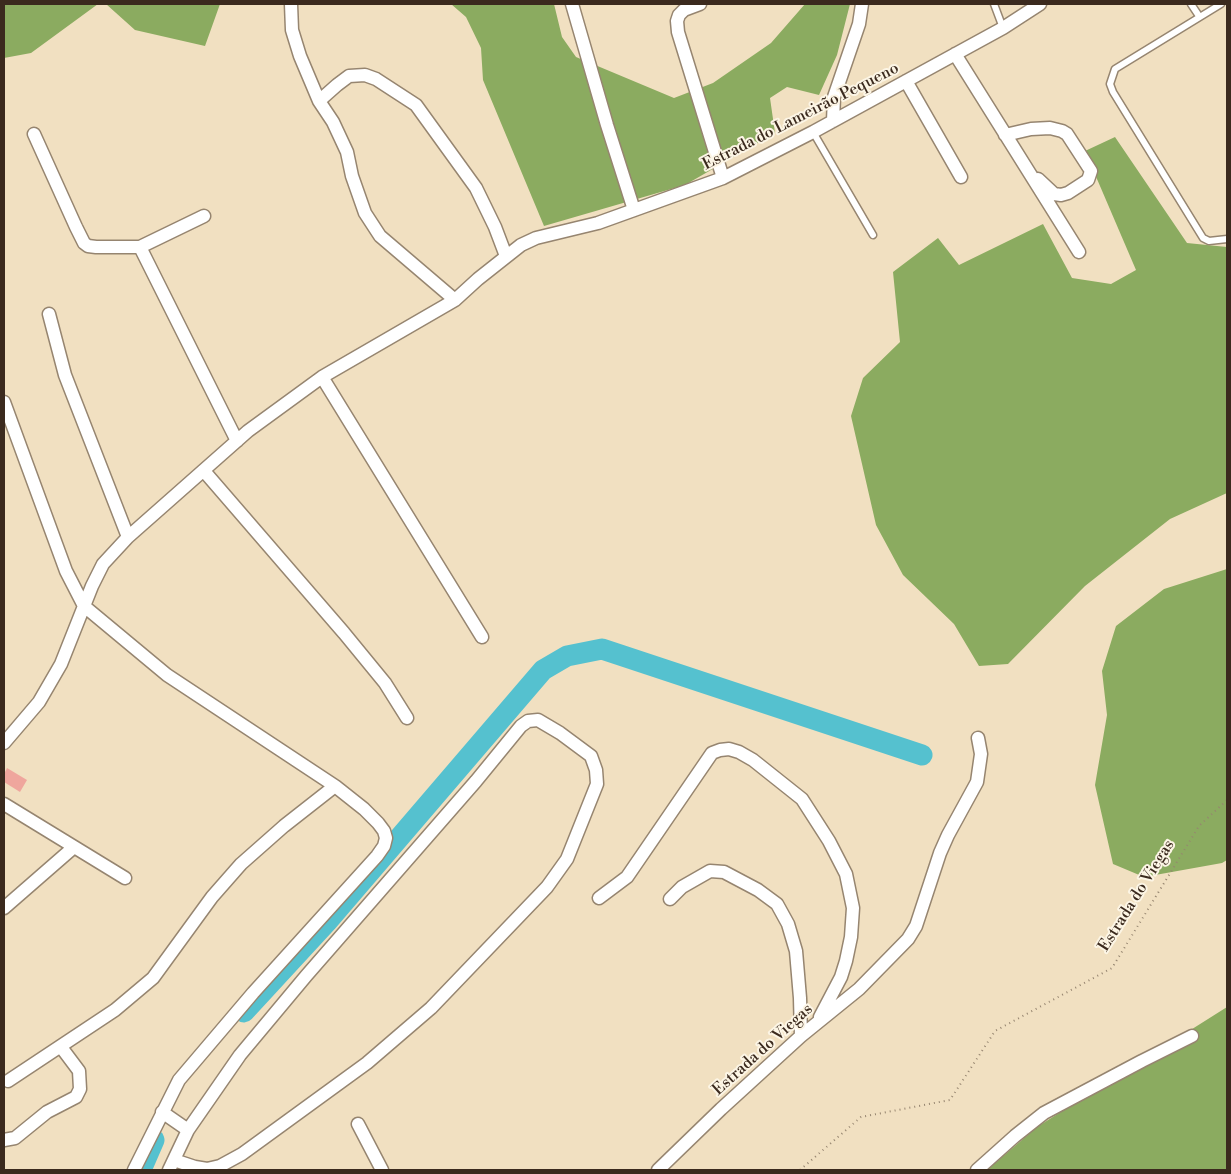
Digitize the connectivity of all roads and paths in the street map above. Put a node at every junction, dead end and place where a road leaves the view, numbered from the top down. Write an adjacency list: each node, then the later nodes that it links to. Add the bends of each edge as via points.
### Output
1 (291, 4): 13 (street, via 295,39)
2 (572, 4): 21 (street)
3 (700, 4): 20 (street, via 684,10 676,22)
4 (862, 4): 14 (street, via 834,97)
5 (994, 4): 10 (lane)
6 (1040, 4): 10 (street, Estrada do Lameirão Pequeno)
7 (1191, 4): 9 (lane)
8 (1221, 4): 9 (lane)
9 (1198, 16): 24 (lane, via 1115,69 1110,84 1203,238 1209,241)
10 (1003, 28): 11 (street, Estrada do Lameirão Pequeno)
11 (955, 54): 12 (street, Estrada do Lameirão Pequeno); 17 (street)
12 (906, 81): 14 (street, Estrada do Lameirão Pequeno); 19 (street)
13 (319, 101): 27 (street, via 349,76 365,75 416,105 476,188); 28 (street, via 347,152 365,212 380,236)
14 (833, 121): 15 (street, Estrada do Lameirão Pequeno)
15 (813, 132): 20 (street, Estrada do Lameirão Pequeno); 23 (lane)
16 (34, 134): 25 (street, via 84,243 96,247)
17 (1005, 135): 18 (street); 18 (street, via 1031,129 1062,131 1089,167 1090,175 1081,186 1061,195 1054,194)
18 (1024, 166): 26 (street)
19 (961, 177)
20 (723, 178): 21 (street, Estrada do Lameirão Pequeno)
21 (634, 210): 27 (street, Estrada do Lameirão Pequeno, via 598,223 536,238)
22 (204, 216): 25 (street)
23 (874, 235)
24 (1227, 238)
25 (140, 246): 32 (street)
26 (1079, 252)
27 (506, 256): 28 (street, Estrada do Lameirão Pequeno)
28 (455, 300): 30 (street, Estrada do Lameirão Pequeno)
29 (49, 314): 34 (street, via 65,375)
30 (322, 377): 32 (street, Estrada do Lameirão Pequeno); 36 (street)
31 (4, 402): 35 (street, via 66,571)
32 (237, 441): 33 (street, Estrada do Lameirão Pequeno)
33 (204, 471): 34 (street, Estrada do Lameirão Pequeno); 37 (street, via 344,633 385,683)
34 (128, 537): 35 (street, Estrada do Lameirão Pequeno, via 104,564)
35 (84, 606): 39 (street, Estrada do Lameirão Pequeno, via 61,664 39,702); 40 (street, via 168,675)
36 (482, 637)
37 (407, 718)
38 (978, 738): 48 (street, Estrada do Viegas, via 981,754 977,782 940,853 916,926 898,950 859,989)
39 (4, 743)
40 (335, 786): 51 (street, via 241,864 212,897 152,978 116,1010); 53 (street, via 378,823 386,838 384,846 179,1080)
41 (1227, 800): 61 (path, Estrada do Viegas, via 1199,826 1112,968 995,1031 950,1100 860,1117)
42 (4, 804): 43 (street)
43 (74, 847): 44 (street); 47 (street)
44 (125, 878)
45 (599, 898): 48 (street, via 627,877 712,754 728,749 753,760 802,800 846,874 853,908 851,937 841,977)
46 (670, 899): 49 (street, via 682,887 710,870 724,872 777,904 788,924 796,951)
47 (4, 908)
48 (817, 1023): 49 (street, Estrada do Viegas)
49 (801, 1036): 60 (street, Estrada do Viegas)
50 (1192, 1036): 62 (street, via 1044,1113)
51 (62, 1047): 52 (street); 56 (street, via 79,1071 80,1089 76,1097 47,1112 15,1138)
52 (8, 1081)
53 (162, 1112): 55 (street); 58 (street)
54 (358, 1124): 59 (street)
55 (188, 1130): 57 (street); 57 (street, via 240,1055 520,726 538,720 591,756 596,784 567,859 547,887 431,1008 367,1063 242,1154 208,1169)
56 (4, 1140)
57 (172, 1165)
58 (134, 1170)
59 (382, 1170)
60 (658, 1170)
61 (800, 1170)
62 (978, 1170)

